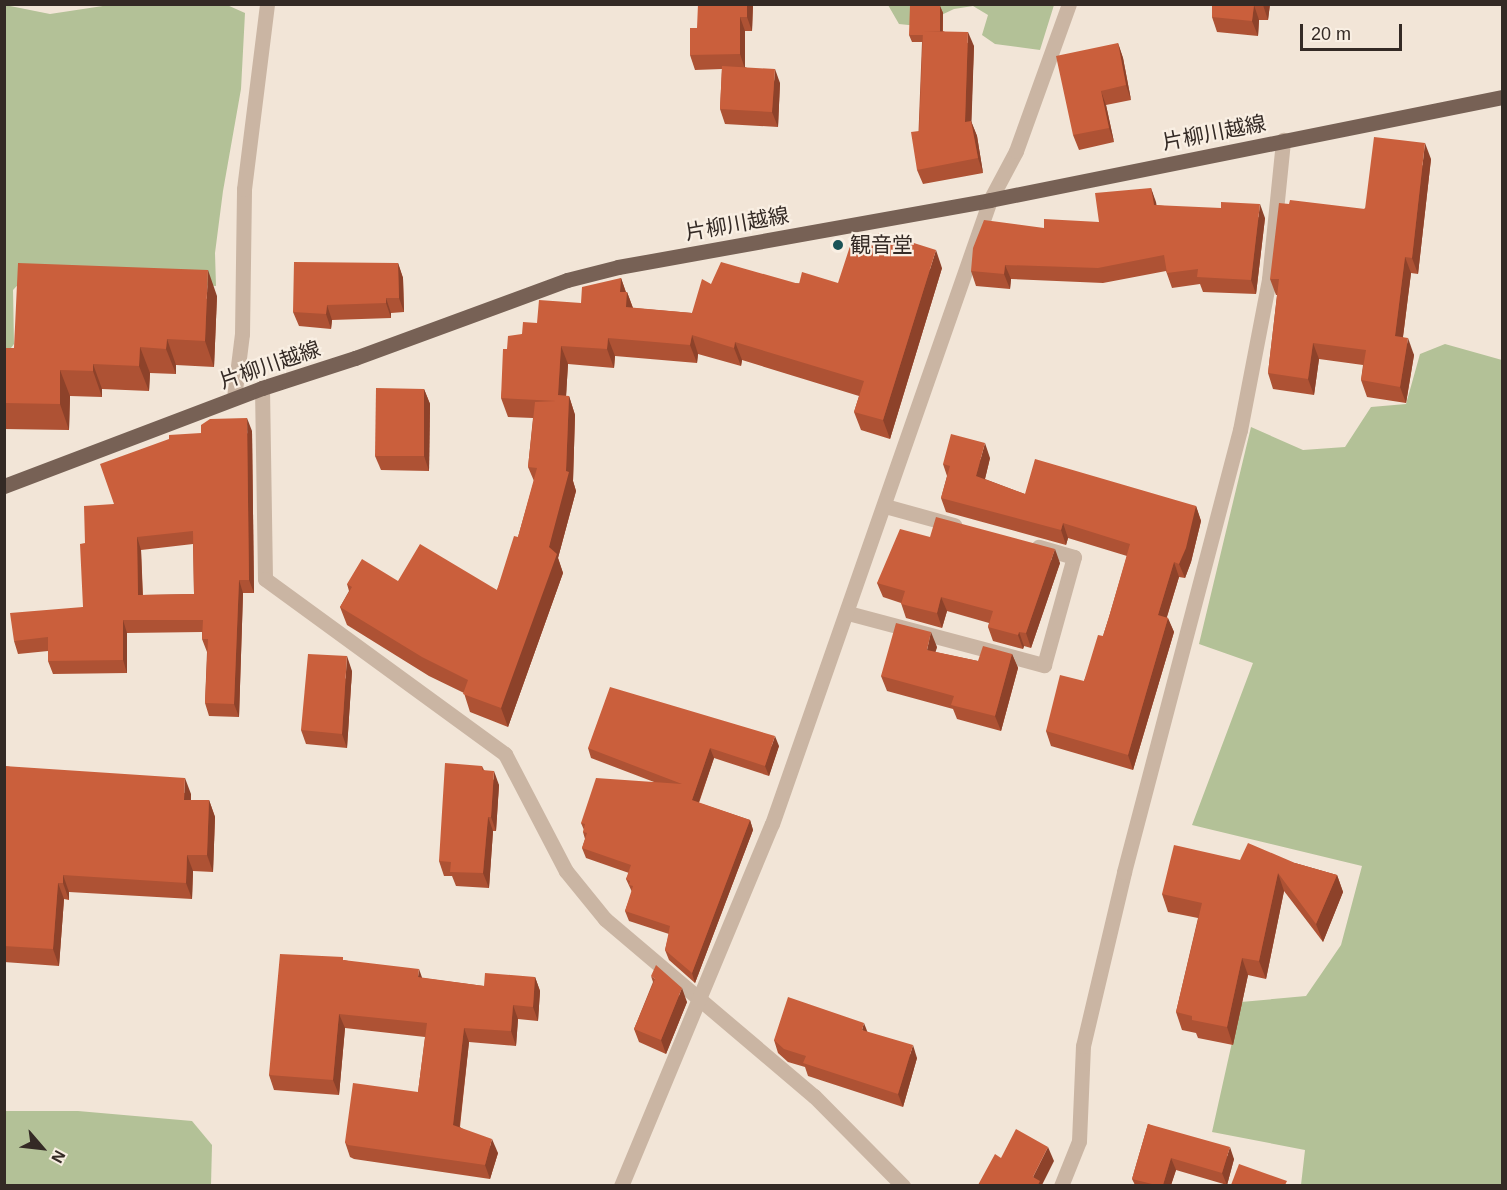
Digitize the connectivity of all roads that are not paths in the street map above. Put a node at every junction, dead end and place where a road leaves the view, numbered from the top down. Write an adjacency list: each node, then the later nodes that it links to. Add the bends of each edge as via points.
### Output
1 (267, 4): 7 (street, via 244,189 242,334)
2 (1069, 4): 5 (street, via 1016,151)
3 (1503, 97): 4 (main road, 片柳川越線)
4 (1283, 140): 5 (main road, 片柳川越線); 16 (street, via 1269,279 1240,430 1124,872 1083,1046 1079,1141)
5 (990, 200): 6 (main road, 片柳川越線, via 598,272); 9 (street)
6 (262, 388): 7 (main road, 片柳川越線); 13 (street, via 265,579 506,754 566,872 605,919)
7 (234, 398): 8 (main road, 片柳川越線)
8 (4, 486)
9 (885, 506): 10 (street); 12 (street)
10 (974, 530)
11 (1019, 542): 12 (street, via 1074,557 1044,665)
12 (848, 613): 13 (street, via 772,824)
13 (699, 1000): 14 (street); 15 (street, via 814,1095)
14 (621, 1185)
15 (903, 1185)
16 (1061, 1185)

